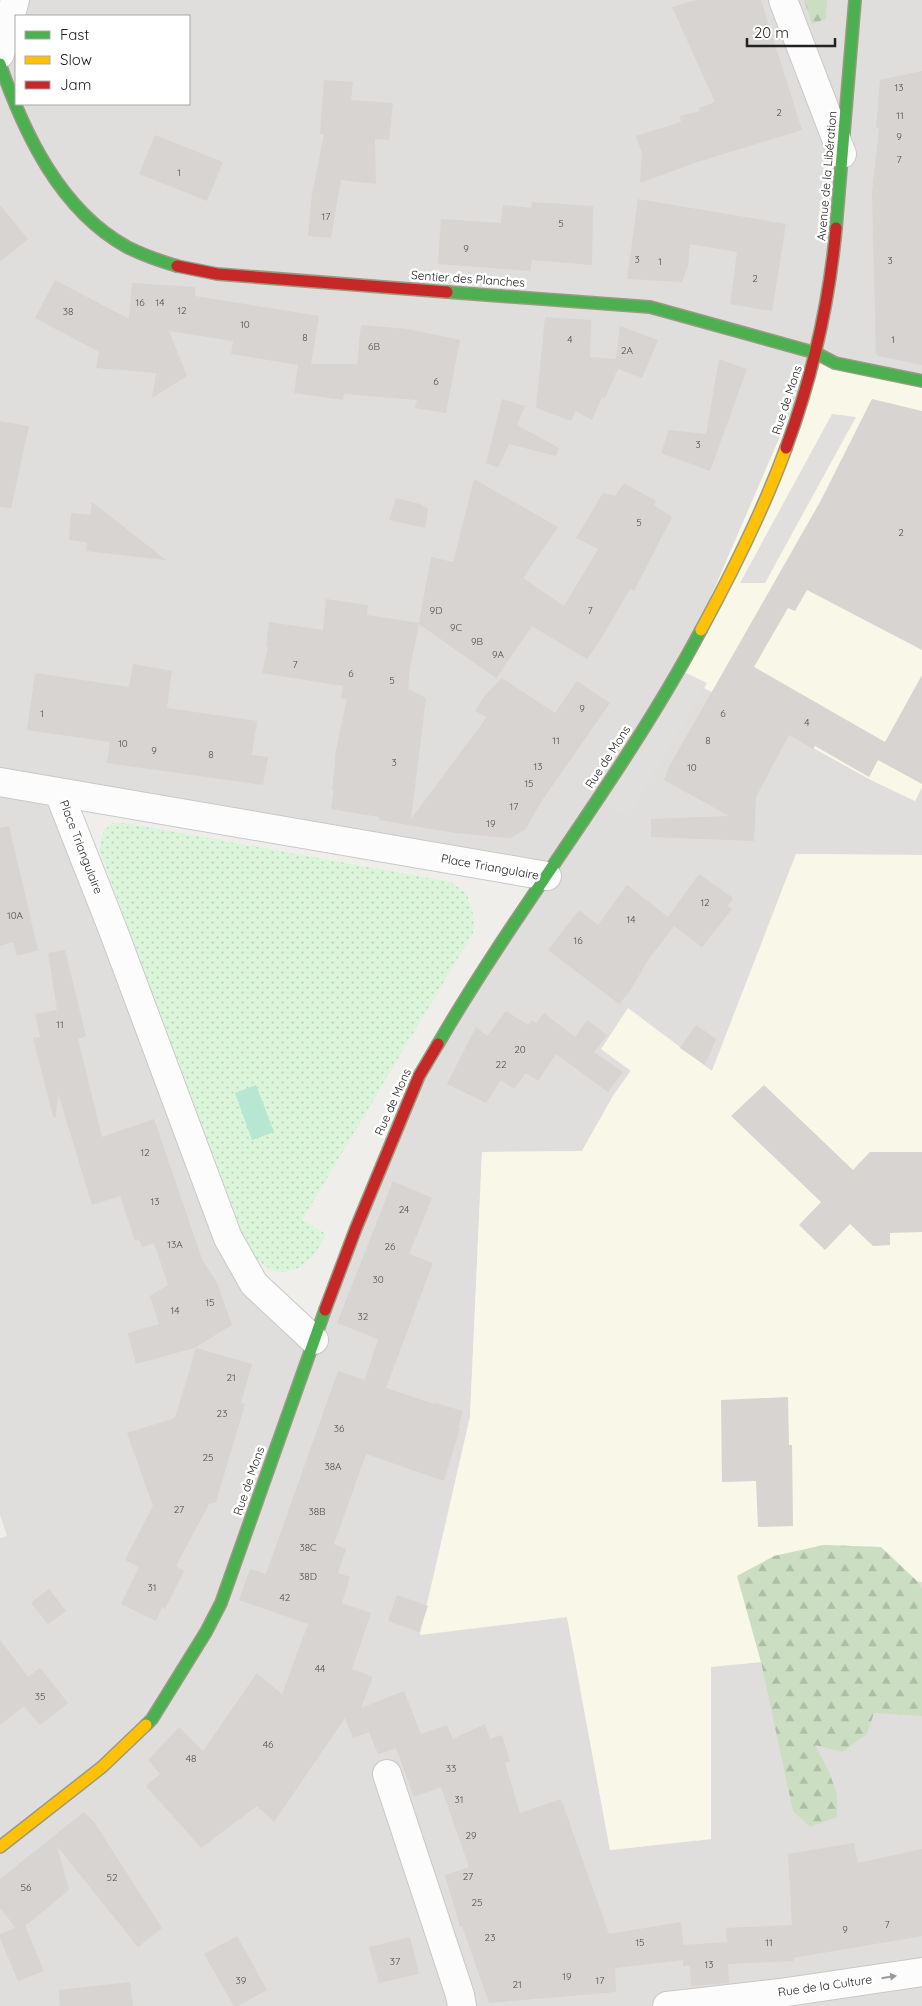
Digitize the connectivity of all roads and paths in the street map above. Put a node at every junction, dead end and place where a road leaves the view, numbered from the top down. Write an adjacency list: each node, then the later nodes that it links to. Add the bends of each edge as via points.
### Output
1 (15, 0): 4 (street)
2 (783, 0): 6 (street)
3 (855, 0): 6 (main road, Avenue de la Libération)
4 (0, 54)
5 (0, 64): 7 (main road, Sentier des Planches, via 12,100 33,144 62,188 117,240 188,270 650,307)
6 (842, 154): 7 (main road, Avenue de la Libération, via 828,301)
7 (816, 353): 8 (main road, Sentier des Planches, via 835,364); 11 (main road, Rue de Mons, via 797,419 771,490 731,574 677,675)
8 (922, 381)
9 (0, 782): 10 (street)
10 (60, 793): 11 (street, Place Triangulaire); 12 (street, Place Triangulaire, via 228,1238 254,1284)
11 (547, 876): 12 (main road, Rue de Mons, via 471,987 419,1076)
12 (314, 1340): 14 (main road, Rue de Mons, via 221,1603 186,1665 152,1718 102,1767)
13 (387, 1774): 16 (street)
14 (0, 1847)
15 (922, 1972): 17 (street, Rue de la Culture, one-way to 15)
16 (462, 2006)
17 (667, 2006)

